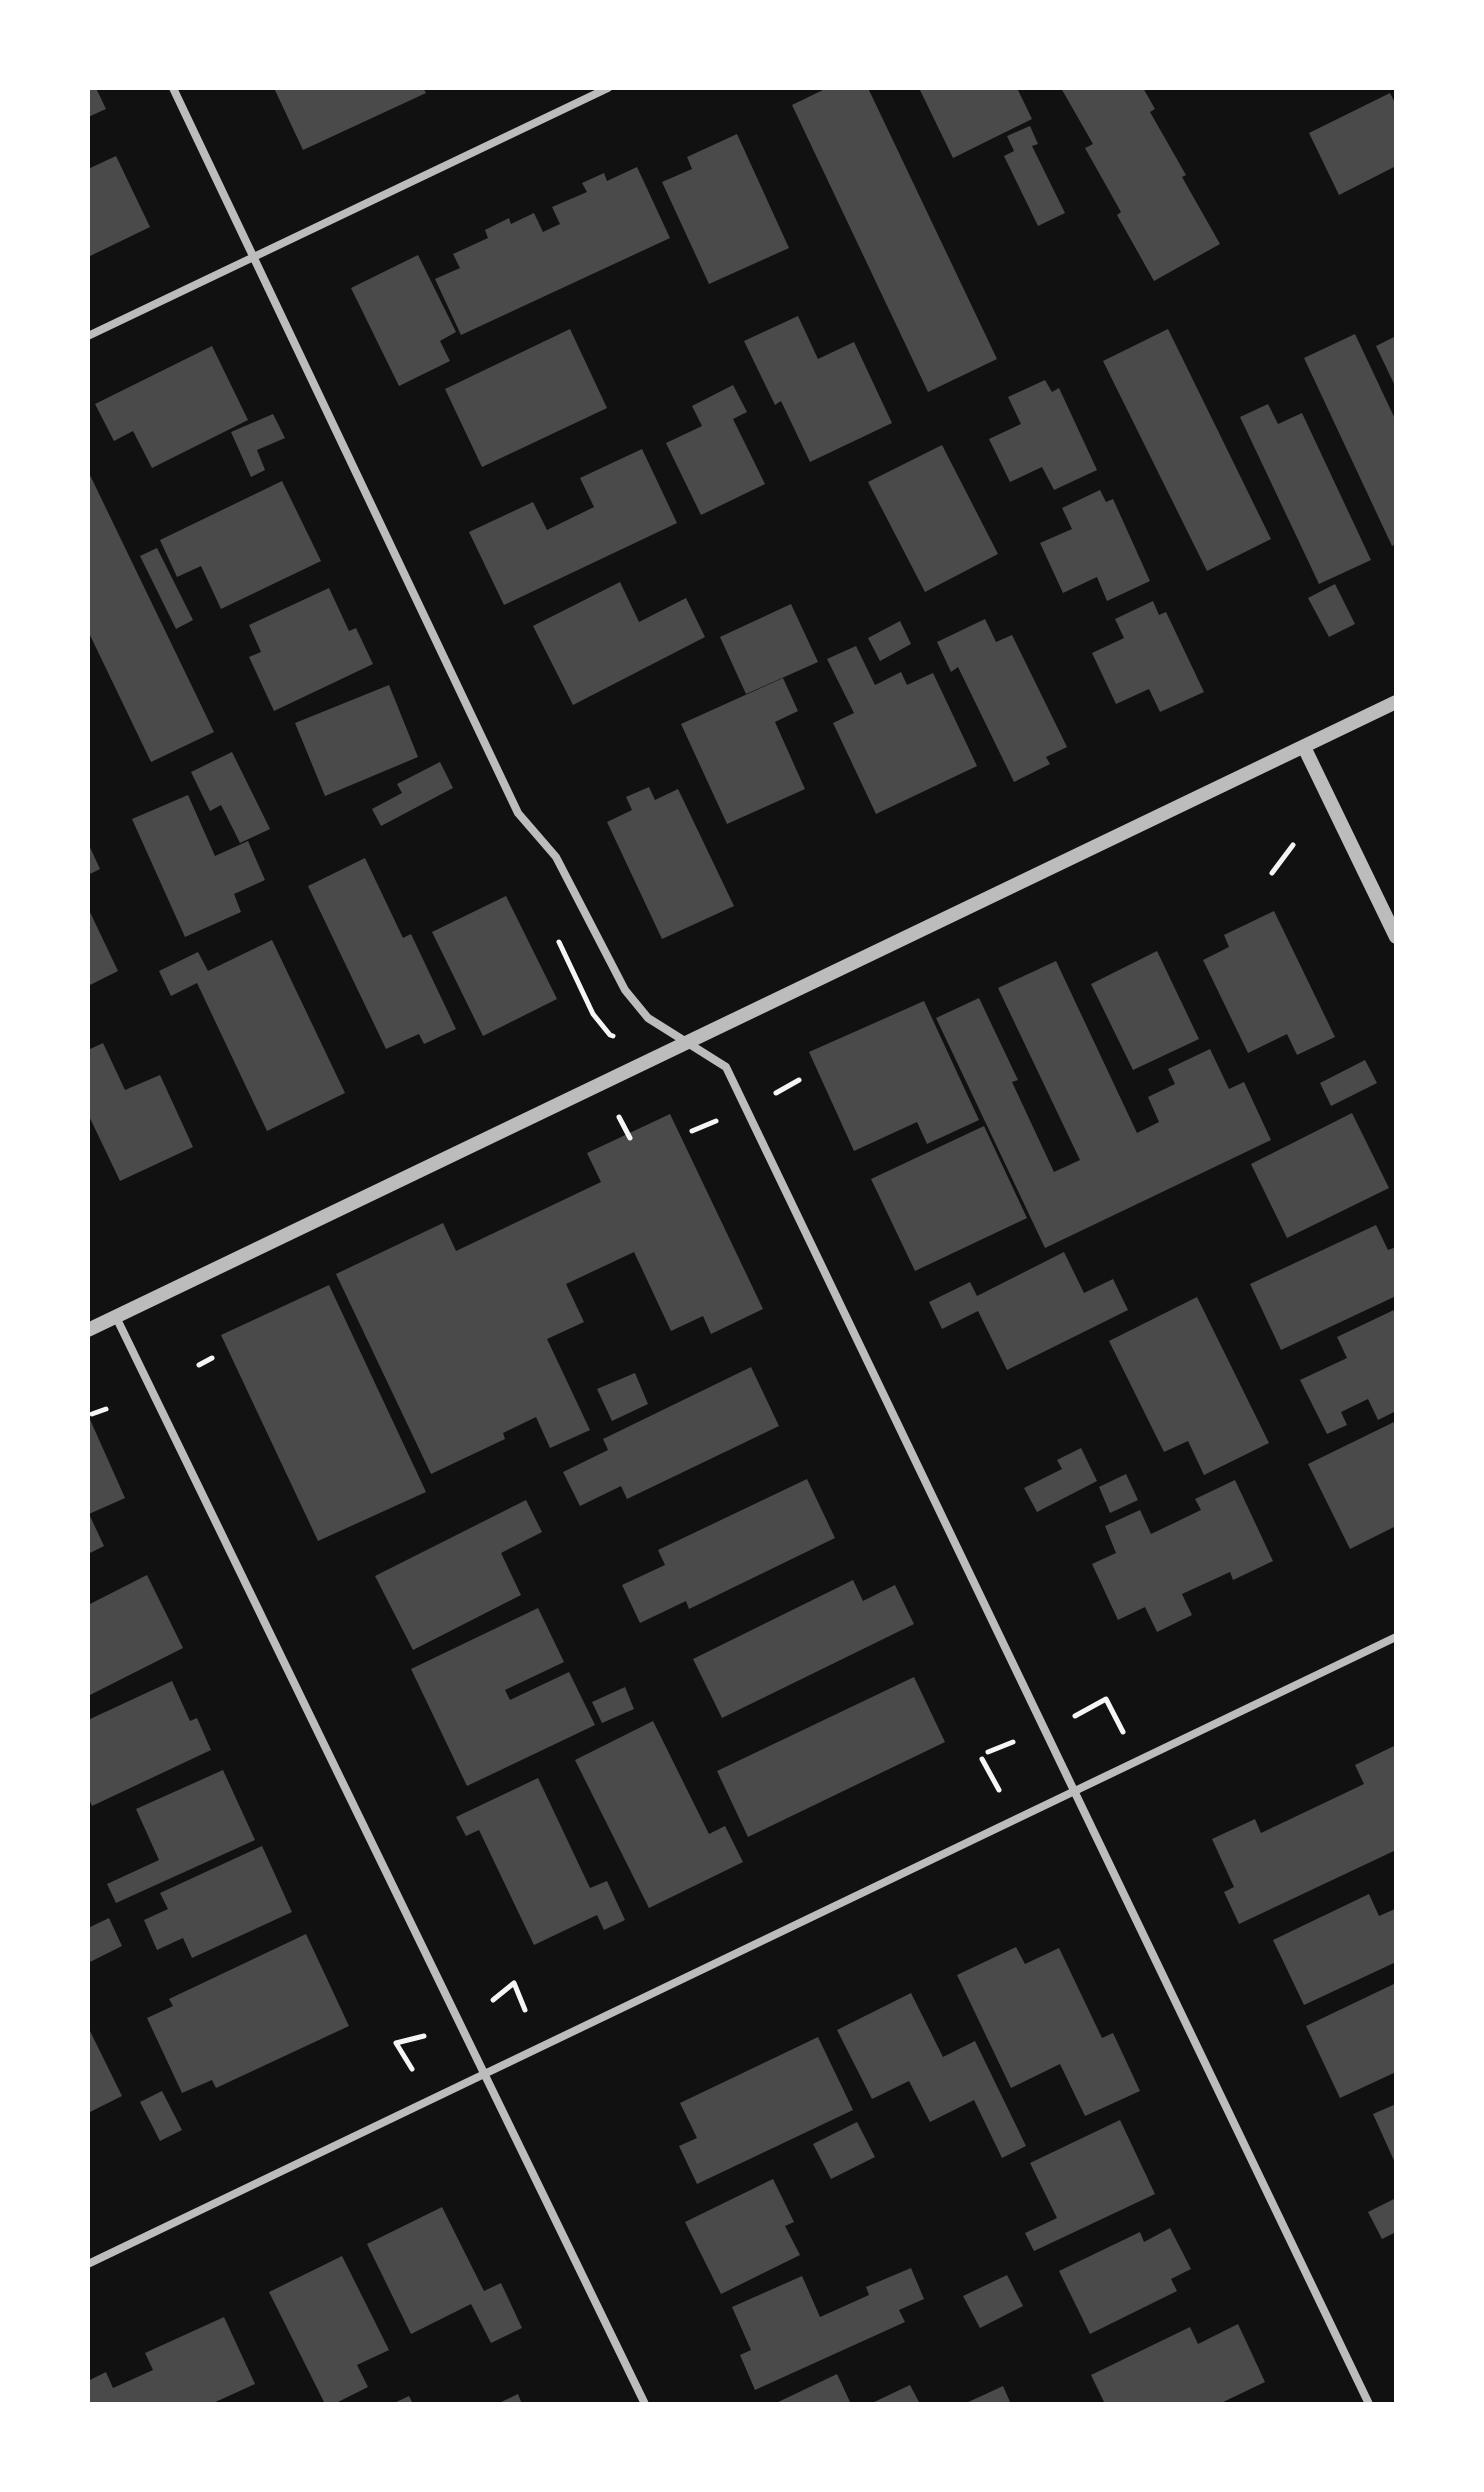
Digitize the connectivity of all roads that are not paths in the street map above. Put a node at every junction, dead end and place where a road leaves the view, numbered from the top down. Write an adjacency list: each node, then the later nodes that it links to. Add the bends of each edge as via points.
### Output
1 (173, 88): 3 (street)
2 (608, 88): 3 (street)
3 (253, 257): 4 (street); 8 (street, via 518,813 556,857 625,990 648,1018)
4 (88, 336)
5 (1396, 702): 6 (street)
6 (1304, 747): 7 (street); 8 (street)
7 (1396, 937)
8 (687, 1043): 9 (street); 12 (street, via 726,1067)
9 (116, 1317): 10 (street); 13 (street)
10 (88, 1330)
11 (1396, 1637): 12 (street)
12 (1074, 1792): 13 (street); 16 (street)
13 (486, 2074): 14 (street); 15 (street)
14 (88, 2264)
15 (645, 2404)
16 (1369, 2404)

